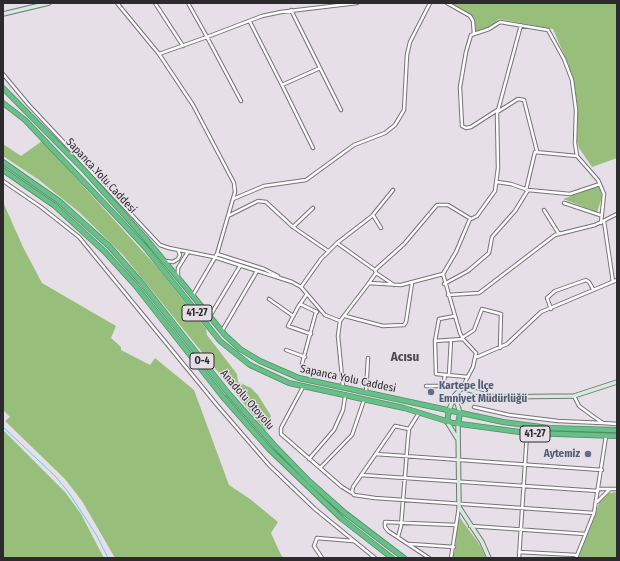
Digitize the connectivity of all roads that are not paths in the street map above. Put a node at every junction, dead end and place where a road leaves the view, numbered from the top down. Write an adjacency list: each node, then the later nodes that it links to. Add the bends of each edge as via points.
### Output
1 (49, 3): 9 (street)
2 (117, 3): 15 (street)
3 (155, 3): 14 (street)
4 (188, 3): 13 (street)
5 (357, 3): 8 (street)
6 (430, 3): 34 (street, via 410,42 404,110 395,125 385,133 354,145 306,180 264,186)
7 (447, 3): 12 (street, via 470,16)
8 (291, 9): 10 (street, via 262,16); 16 (street)
9 (3, 14)
10 (250, 22): 13 (street); 18 (street)
11 (521, 25): 12 (street, via 500,22); 23 (street); 26 (street, via 548,30 567,66 572,80 575,104)
12 (474, 34): 23 (street, via 469,39 460,87 462,126 471,127)
13 (207, 37): 14 (street); 20 (street)
14 (183, 46): 15 (street)
15 (159, 54): 34 (street, via 182,86 206,127 234,184)
16 (320, 68): 18 (street); 22 (street)
17 (3, 74): 49 (street, via 158,243 165,248)
18 (282, 85): 24 (street)
19 (3, 88): 54 (highway, Sapanca Yolu Caddesi, via 84,170)
20 (241, 101)
21 (3, 103): 98 (highway, Sapanca Yolu Caddesi / 41-27, via 25,120 144,246 220,341 250,365)
22 (342, 110)
23 (499, 110): 25 (street, via 518,99 524,100); 30 (street)
24 (313, 148)
25 (537, 151): 26 (street); 33 (street, via 533,155)
26 (577, 156): 31 (street)
27 (3, 162): 154 (highway, Anadolu Otoyolu / O-4, via 59,201 104,242 140,281 228,393 274,445 309,481)
28 (3, 170): 153 (highway, Anadolu Otoyolu / O-4, via 55,206 105,252 135,285 223,397 269,449 342,519)
29 (3, 181): 146 (street, via 79,237 217,405 270,465 315,509)
30 (497, 182): 33 (street); 42 (street, via 496,191 477,216)
31 (600, 184): 33 (street, via 570,194); 40 (street, via 604,196)
32 (393, 190): 39 (street)
33 (527, 190): 65 (street, via 515,211 492,237 489,253 468,271)
34 (233, 199): 41 (street)
35 (564, 203): 40 (street)
36 (313, 208): 45 (street)
37 (544, 210): 47 (street)
38 (617, 214): 43 (street)
39 (373, 215): 46 (street); 48 (street)
40 (600, 215): 44 (street)
41 (228, 216): 45 (street, via 262,201); 52 (street)
42 (470, 219): 57 (street, via 448,205 437,205); 58 (street)
43 (604, 221): 44 (street); 62 (street)
44 (601, 223): 47 (street)
45 (293, 226): 50 (street)
46 (381, 228)
47 (559, 234): 71 (street, via 479,293)
48 (337, 243): 50 (street); 57 (street)
49 (178, 250): 51 (street); 54 (street, via 180,255 176,261)
50 (328, 251): 67 (street)
51 (188, 252): 53 (street); 60 (street, via 178,268)
52 (217, 254): 53 (street); 59 (street, via 264,269)
53 (214, 257): 55 (street); 70 (street)
54 (163, 260): 60 (highway, Sapanca Yolu Caddesi)
55 (240, 266): 56 (street); 77 (street)
56 (257, 271): 59 (street); 82 (street)
57 (376, 272): 63 (street); 66 (street)
58 (443, 274): 64 (street); 65 (street)
59 (280, 277): 67 (street)
60 (179, 278): 70 (highway, Sapanca Yolu Caddesi)
61 (617, 280): 62 (street)
62 (613, 282): 68 (street)
63 (369, 283): 66 (street); 79 (street)
64 (412, 283): 66 (street); 79 (street, via 404,326 383,326)
65 (444, 284): 71 (street)
66 (394, 286)
67 (301, 287): 69 (street)
68 (593, 289): 74 (street); 74 (street, via 586,280 555,292 547,298)
69 (307, 294): 73 (street); 75 (street)
70 (193, 295): 77 (highway, Sapanca Yolu Caddesi)
71 (448, 295): 80 (street)
72 (269, 300): 78 (street)
73 (300, 304): 76 (street); 78 (street)
74 (552, 309): 87 (street, via 539,313 510,342)
75 (321, 310): 76 (street); 81 (street, via 327,316)
76 (316, 312): 83 (street)
77 (210, 316): 82 (highway, Sapanca Yolu Caddesi)
78 (293, 316): 83 (street, via 288,326)
79 (345, 316): 81 (street)
80 (455, 316): 84 (street); 86 (street, via 439,319)
81 (340, 321): 99 (street, via 338,336)
82 (222, 331): 99 (highway, Sapanca Yolu Caddesi, via 240,349 277,370)
83 (311, 334): 89 (street)
84 (463, 339): 85 (street); 87 (street, via 474,330 482,309 502,314); 90 (street, via 474,349)
85 (452, 340): 86 (street); 94 (street)
86 (436, 341): 93 (street, via 436,374)
87 (500, 348): 90 (street)
88 (286, 350): 89 (street)
89 (304, 357): 92 (street)
90 (476, 357): 95 (street)
91 (368, 358): 101 (street)
92 (302, 364)
93 (445, 375): 94 (street); 97 (street, via 443,386)
94 (449, 375): 95 (street)
95 (468, 377): 100 (street)
96 (617, 382): 103 (street)
97 (426, 386)
98 (303, 387): 104 (highway, Sapanca Yolu Caddesi / 41-27); 122 (street, via 281,432)
99 (343, 388): 101 (highway, Sapanca Yolu Caddesi)
100 (462, 388): 102 (street); 103 (street, via 494,397)
101 (366, 392): 107 (highway, Sapanca Yolu Caddesi)
102 (455, 395): 107 (street); 109 (street)
103 (574, 396): 111 (street, via 579,406)
104 (346, 397): 105 (highway, Sapanca Yolu Caddesi / 41-27); 122 (street, via 334,430)
105 (364, 400): 108 (highway, Sapanca Yolu Caddesi / 41-27); 125 (street, via 352,435)
106 (474, 407): 111 (street, via 544,420)
107 (449, 410): 109 (highway, Sapanca Yolu Caddesi); 110 (highway)
108 (419, 413): 110 (highway, Sapanca Yolu Caddesi / 41-27); 114 (street)
109 (460, 413): 112 (highway); 115 (highway, Sapanca Yolu Caddesi, via 550,428)
110 (447, 422): 112 (highway, Sapanca Yolu Caddesi / 41-27); 119 (street)
111 (603, 423): 113 (street)
112 (458, 424): 116 (highway, Sapanca Yolu Caddesi / 41-27); 119 (street)
113 (617, 424)
114 (409, 429): 120 (street, via 395,426); 121 (street)
115 (617, 430)
116 (527, 433): 117 (highway, Sapanca Yolu Caddesi / 41-27); 124 (street)
117 (606, 436): 118 (highway, Sapanca Yolu Caddesi / 41-27); 126 (street)
118 (617, 436)
119 (457, 439): 123 (street)
120 (375, 454): 121 (street); 127 (street)
121 (406, 457): 123 (street); 128 (street)
122 (309, 459): 125 (street)
123 (459, 460): 124 (street); 129 (street)
124 (525, 466): 126 (street); 130 (street)
125 (320, 468): 134 (street)
126 (602, 470): 133 (street)
127 (361, 475): 128 (street); 134 (street)
128 (405, 478): 129 (street); 135 (street)
129 (458, 482): 130 (street); 137 (street)
130 (524, 487): 133 (street); 138 (street)
131 (610, 489): 132 (street); 133 (street); 136 (street)
132 (617, 489)
133 (598, 490): 136 (street)
134 (352, 493): 135 (street)
135 (403, 500): 137 (street); 140 (street)
136 (597, 502): 139 (street)
137 (458, 506): 138 (street); 141 (street); 142 (street)
138 (522, 508): 139 (street); 143 (street)
139 (594, 513): 144 (street)
140 (402, 521): 141 (street); 145 (street); 145 (street, via 388,520 385,523 386,528)
141 (455, 525): 148 (street)
142 (470, 526): 143 (street); 157 (street, via 482,542)
143 (521, 530): 144 (street); 149 (street)
144 (585, 534): 150 (street)
145 (398, 537): 147 (street)
146 (354, 541): 151 (street, via 317,538 314,546); 152 (street)
147 (409, 544): 148 (street); 155 (street)
148 (454, 547): 156 (street)
149 (519, 552): 150 (street); 158 (street)
150 (576, 557)
151 (322, 558)
152 (375, 558)
153 (392, 558)
154 (404, 558)
155 (429, 558)
156 (451, 558)
157 (489, 558)
158 (519, 558)

